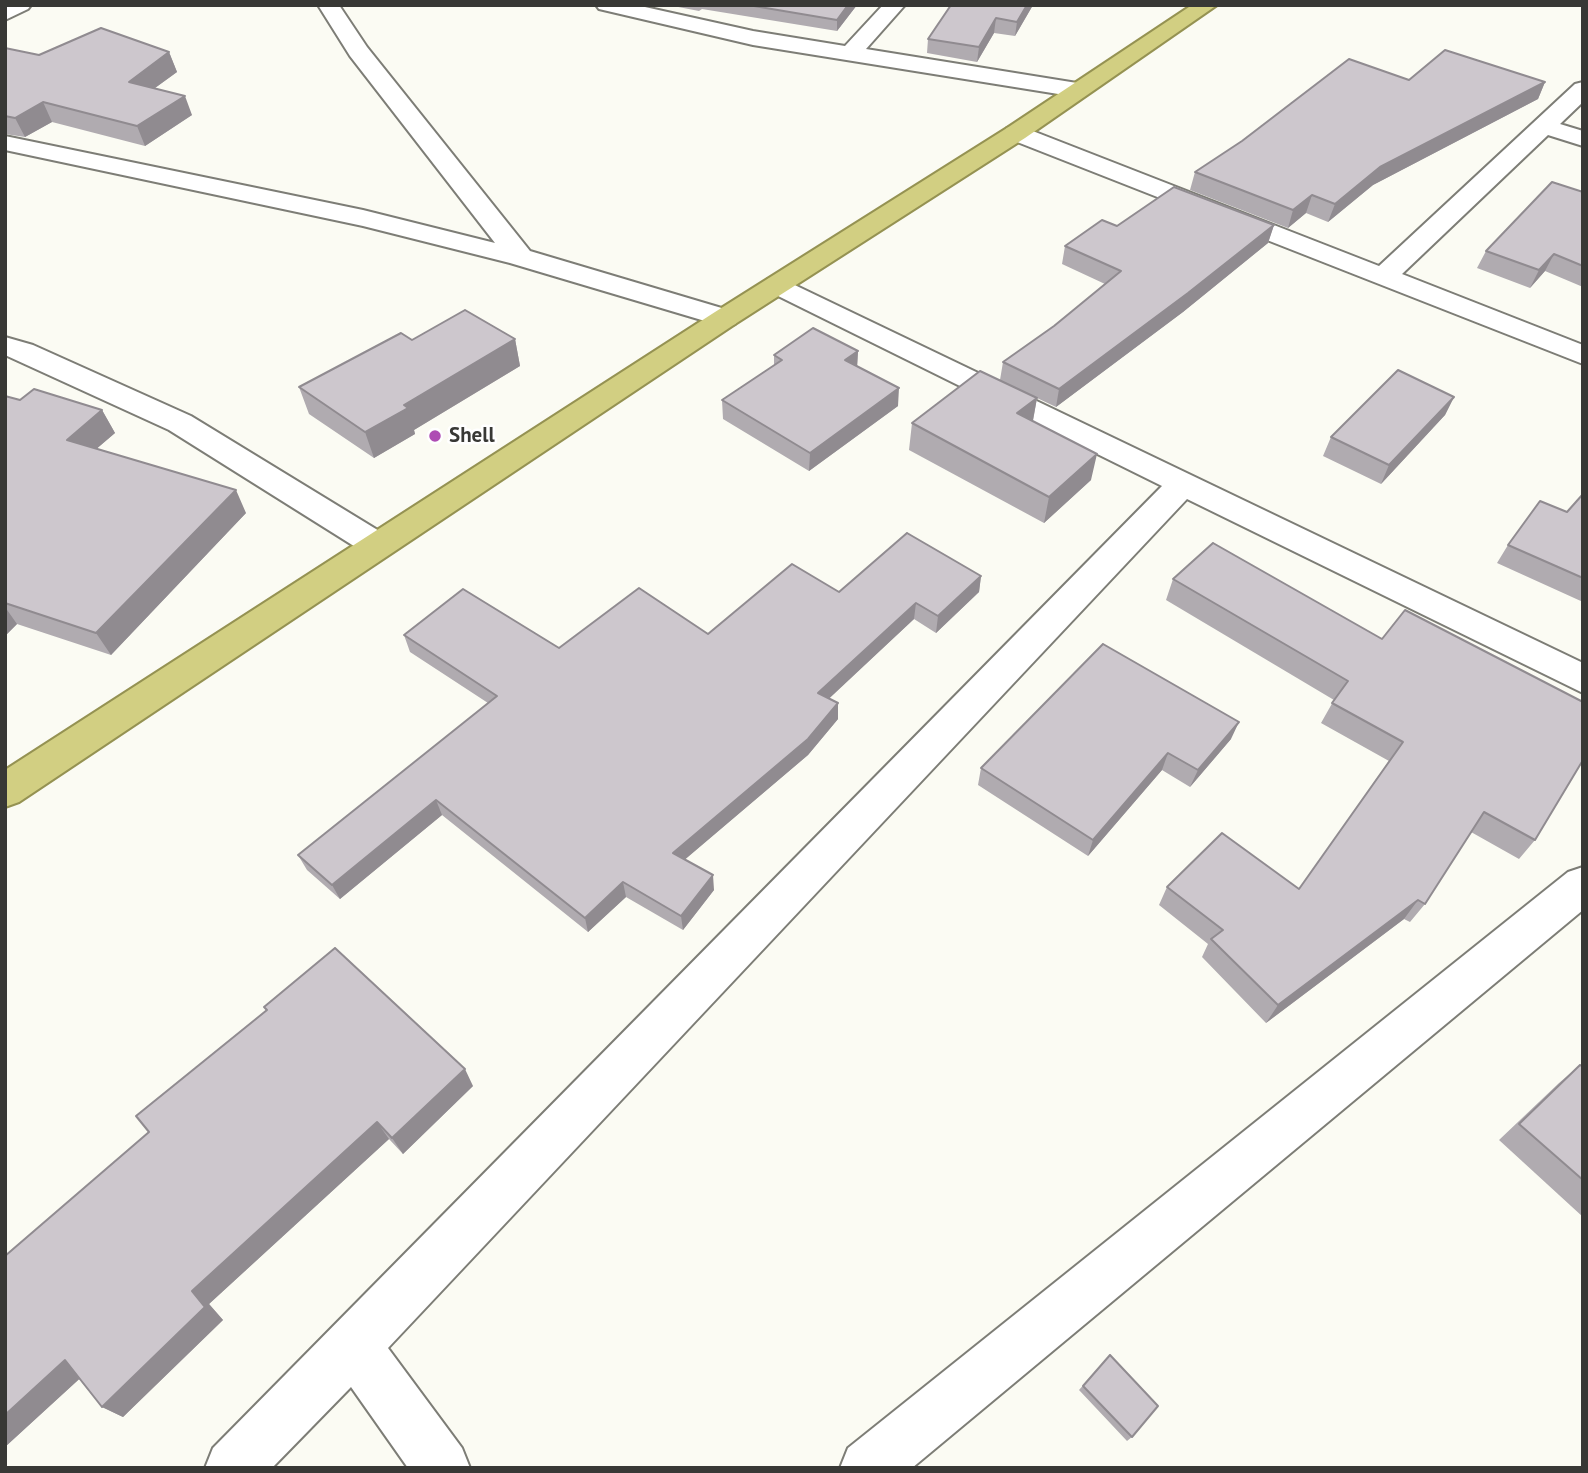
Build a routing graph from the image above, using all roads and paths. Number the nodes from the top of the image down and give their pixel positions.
1 (21, 5) edge
2 (328, 5) edge
3 (606, 5) edge
4 (895, 5) edge
5 (1207, 5) edge
6 (5, 14) edge
7 (850, 54) junction
8 (1583, 89) edge
9 (1077, 90) junction
10 (1543, 126) junction
11 (1016, 133) junction
12 (1583, 139) edge
13 (5, 143) edge
14 (520, 257) junction
15 (1384, 276) junction
16 (778, 285) junction
17 (725, 318) junction
18 (5, 346) edge
19 (1583, 355) edge
20 (1183, 484) junction
21 (377, 545) junction
22 (1583, 680) edge
23 (5, 791) edge
24 (1583, 885) edge
25 (354, 1346) junction
26 (233, 1468) edge
27 (442, 1468) edge
28 (868, 1468) edge

1 - 6 street
2 - 14 street
3 - 7 street
4 - 7 street
5 - 9 highway
7 - 9 street
8 - 10 street
9 - 11 highway
10 - 12 street
10 - 15 street
11 - 15 street
11 - 16 highway
13 - 14 street
14 - 17 street
15 - 19 street
16 - 17 highway
16 - 20 street
17 - 21 highway
18 - 21 street
20 - 22 street
20 - 25 street
21 - 23 highway
24 - 28 street
25 - 26 street
25 - 27 street

